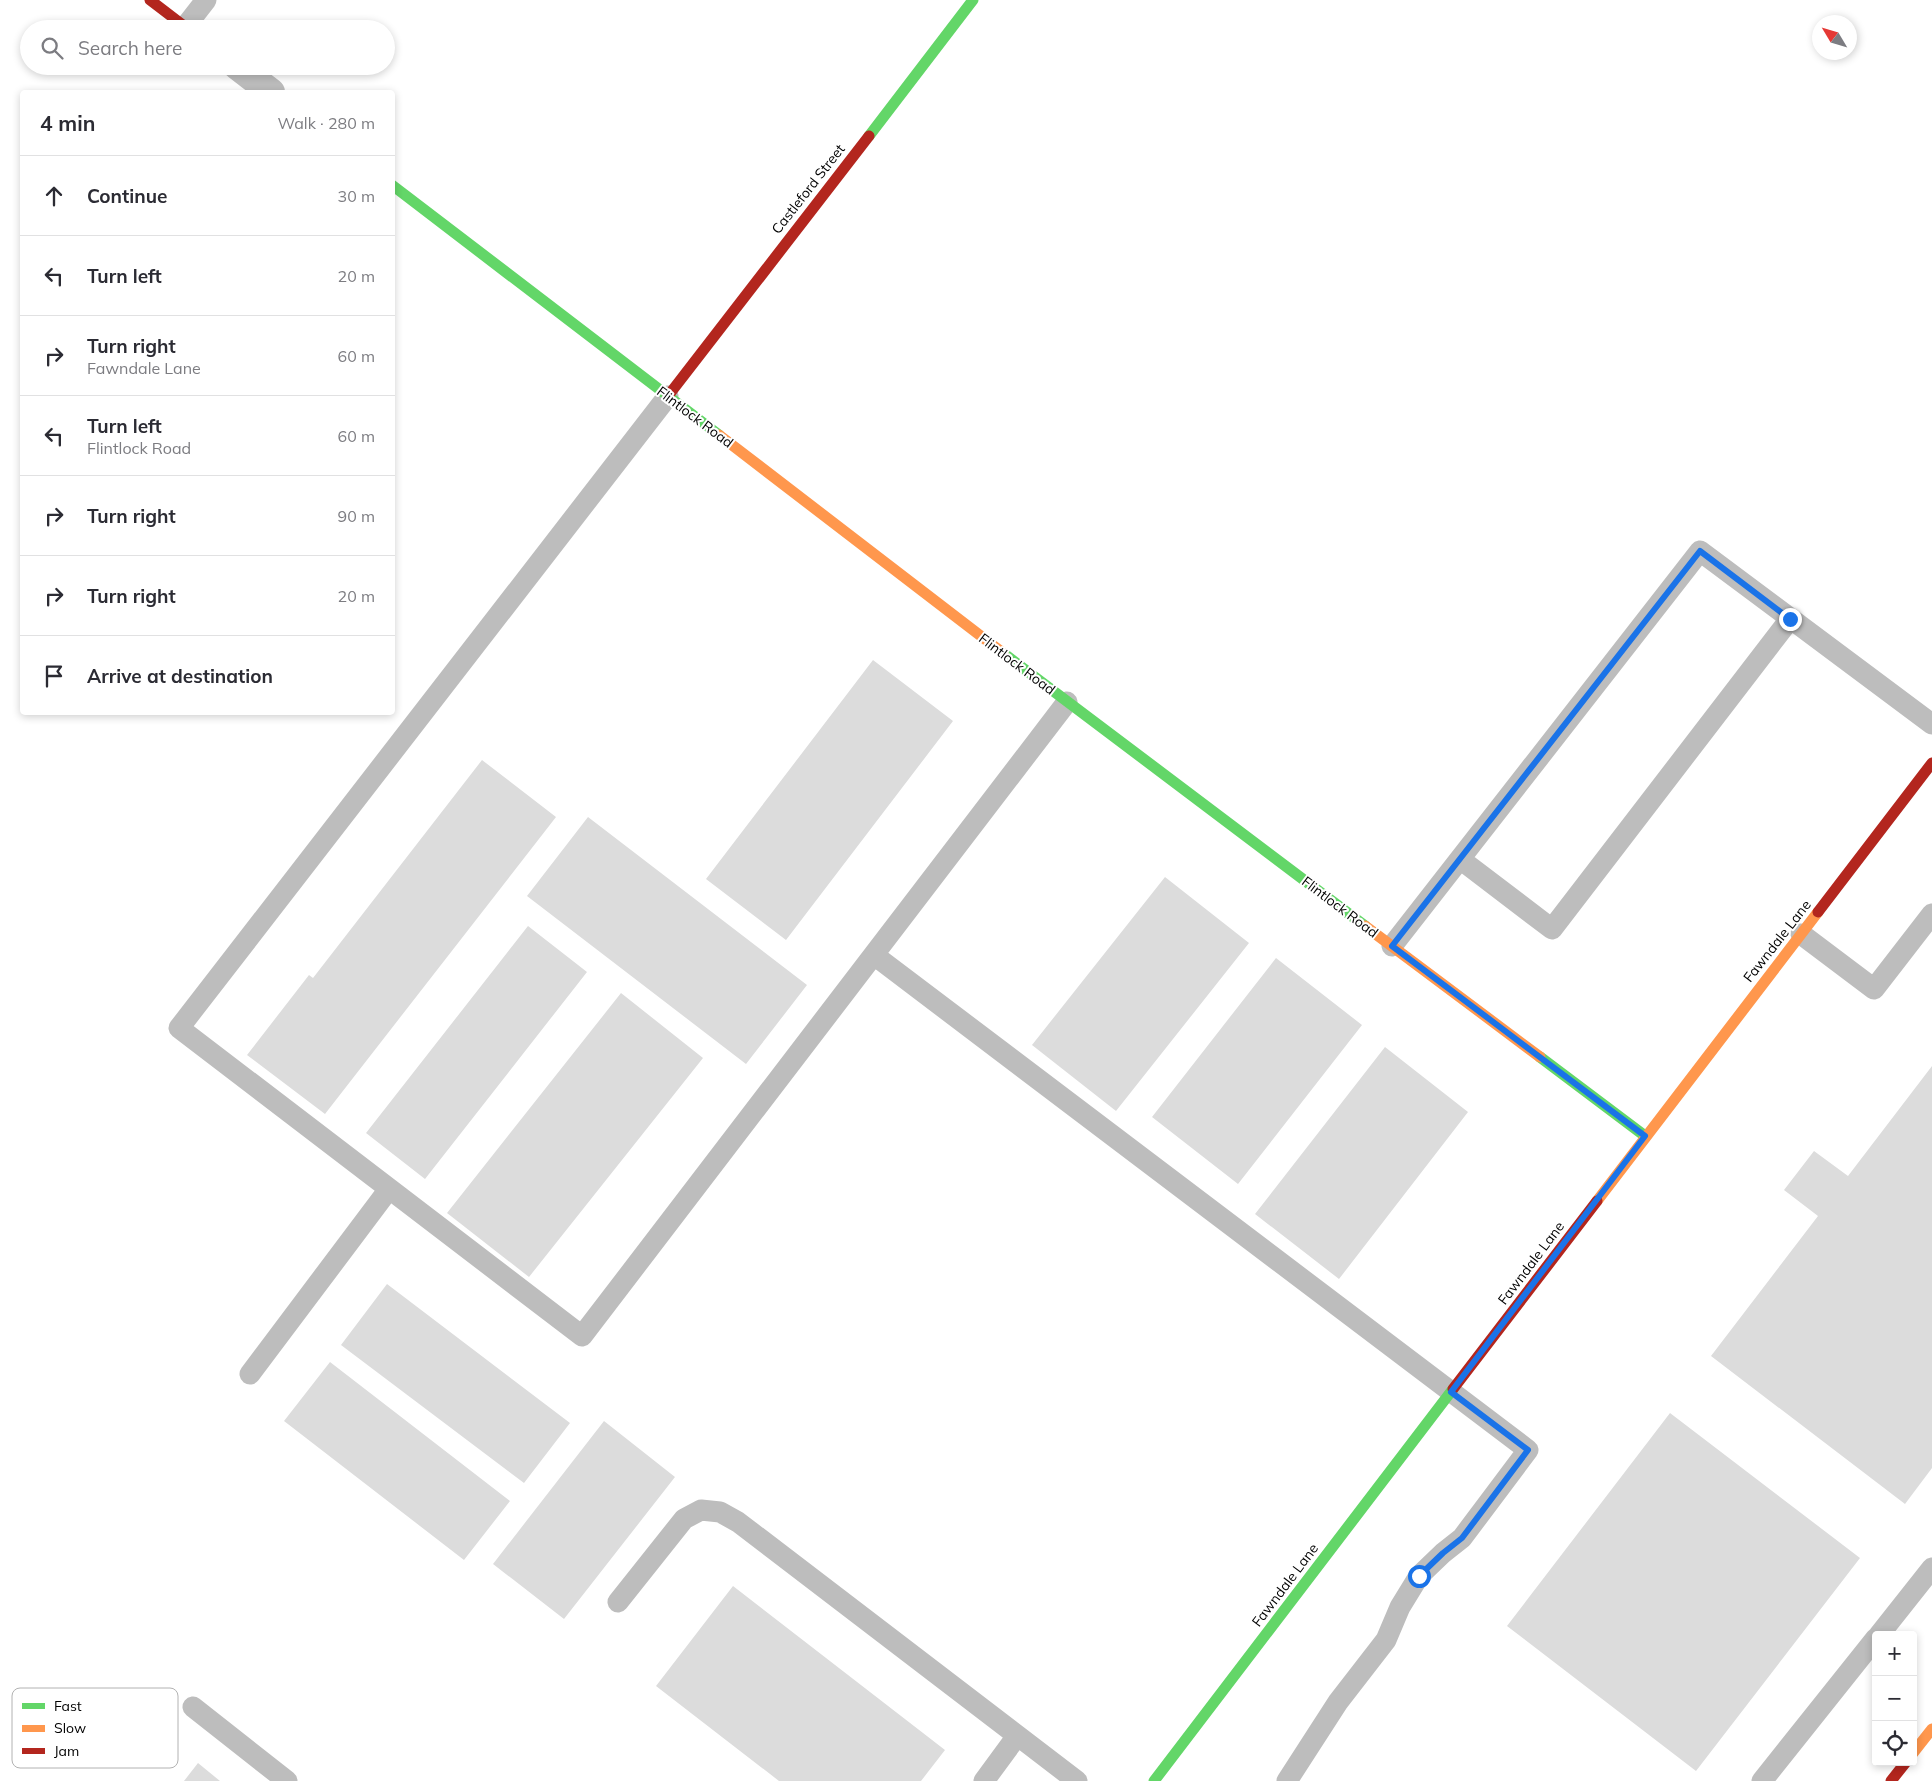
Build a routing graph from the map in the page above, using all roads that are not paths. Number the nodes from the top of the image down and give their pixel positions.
1 (150, 0) edge
2 (206, 0) edge
3 (973, 0) edge
4 (176, 20) edge
5 (192, 20) edge
6 (249, 75) edge
7 (268, 90) edge
8 (395, 187) edge
9 (668, 396) junction
10 (1790, 619) junction
11 (1067, 702) junction
12 (1932, 724) edge
13 (1932, 763) edge
14 (1460, 859) junction
15 (1932, 914) edge
16 (1801, 934) junction
17 (1392, 946) junction
18 (874, 955) junction
19 (1645, 1136) junction
20 (390, 1189) junction
21 (250, 1374) dead end
22 (1451, 1392) junction
23 (1932, 1568) edge
24 (618, 1602) dead end
25 (1881, 1631) edge
26 (1872, 1643) edge
27 (193, 1707) dead end
28 (1932, 1729) edge
29 (1017, 1736) junction
30 (1917, 1748) edge
31 (1903, 1766) edge
32 (287, 1781) edge
33 (984, 1781) edge
34 (1077, 1781) edge
35 (1154, 1781) edge
36 (1287, 1781) edge
37 (1762, 1781) edge
38 (1891, 1781) edge

1 - 4 street
2 - 5 lane
3 - 9 street, Castleford Street
6 - 7 street
8 - 9 street, Flintlock Road
9 - 11 street, Flintlock Road
9 - 20 lane
10 - 12 lane
10 - 14 lane
10 - 14 lane
11 - 17 street, Flintlock Road
11 - 18 lane
13 - 16 street, Fawndale Lane
14 - 17 lane
15 - 16 lane
16 - 19 street, Fawndale Lane
17 - 19 street, Flintlock Road
18 - 20 lane
18 - 22 lane
19 - 22 street, Fawndale Lane
20 - 21 lane
22 - 35 street, Fawndale Lane
22 - 36 lane
23 - 25 lane
24 - 29 lane
26 - 37 lane
27 - 32 lane
28 - 30 street
29 - 33 lane
29 - 34 lane
31 - 38 street

